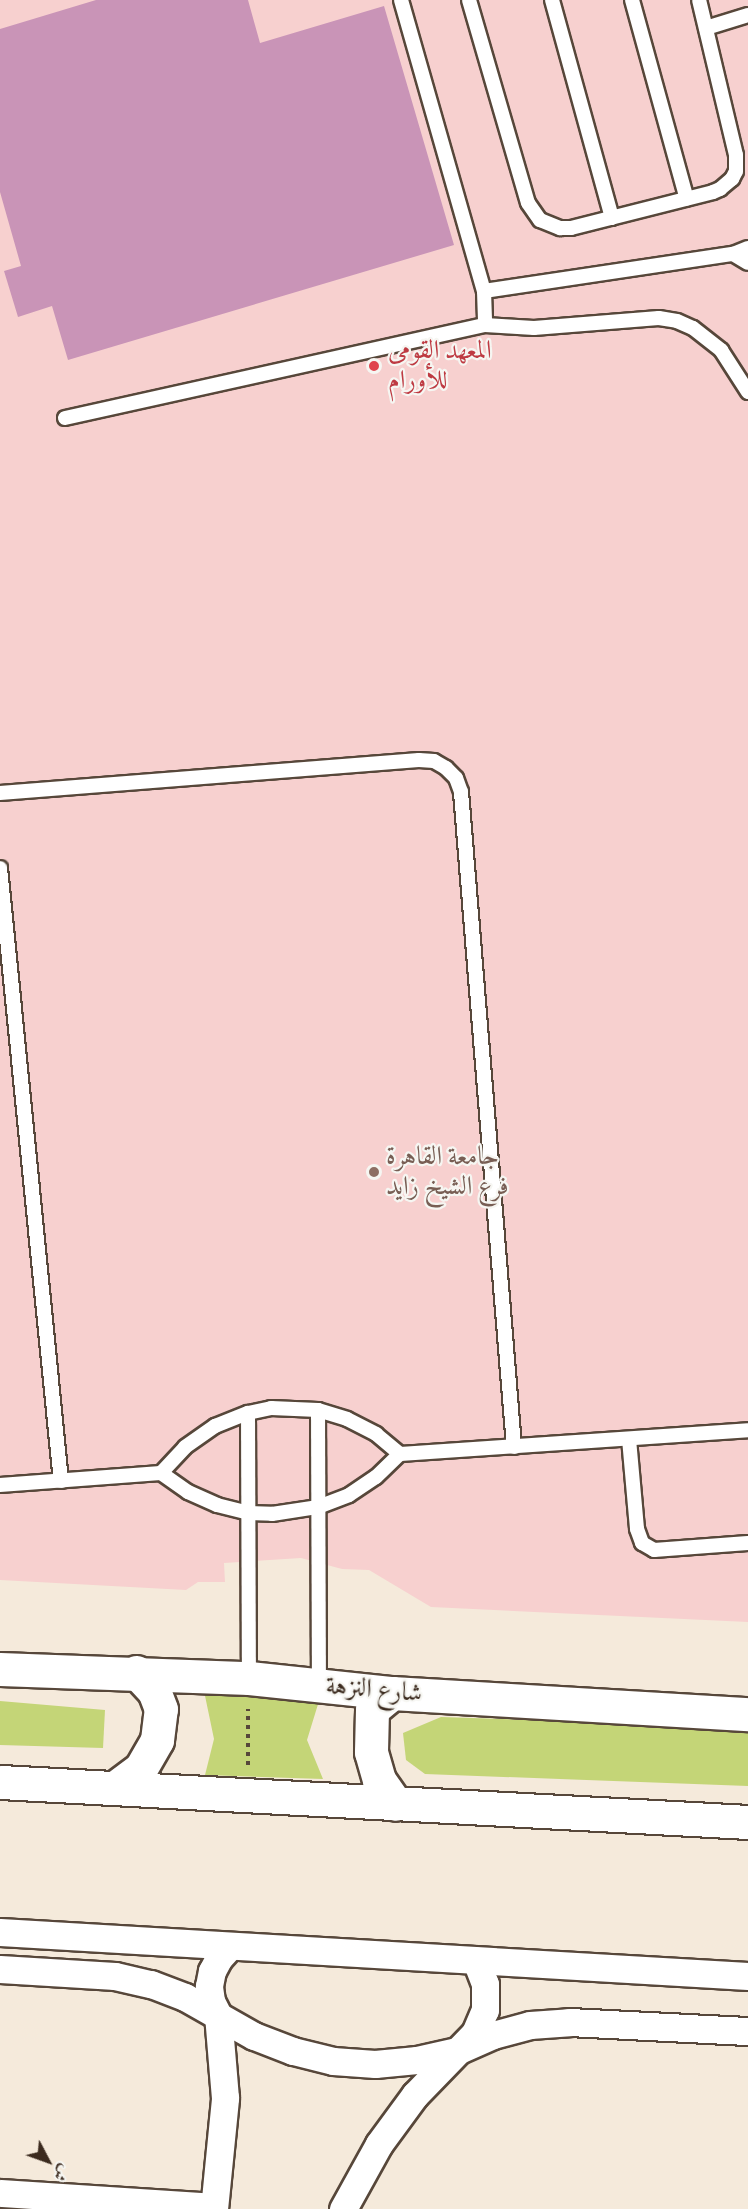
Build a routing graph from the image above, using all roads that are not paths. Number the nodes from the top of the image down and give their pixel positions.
1 (401, 0) edge
2 (469, 0) edge
3 (552, 0) edge
4 (632, 0) edge
5 (699, 0) edge
6 (748, 15) edge
7 (706, 28) junction
8 (687, 199) junction
9 (612, 218) junction
10 (748, 248) edge
11 (733, 254) junction
12 (748, 263) edge
13 (484, 291) junction
14 (485, 325) junction
15 (748, 392) edge
16 (65, 418) dead end
17 (0, 793) edge
18 (0, 868) edge
19 (318, 1410) junction
20 (248, 1413) junction
21 (748, 1430) edge
22 (629, 1439) junction
23 (514, 1447) junction
24 (400, 1454) junction
25 (162, 1473) junction
26 (61, 1480) junction
27 (0, 1485) edge
28 (318, 1508) junction
29 (248, 1513) junction
30 (748, 1543) edge
31 (704, 1548) junction
32 (748, 1552) edge
33 (0, 1669) edge
34 (136, 1672) junction
35 (249, 1678) junction
36 (319, 1685) junction
37 (392, 1693) junction
38 (748, 1714) edge
39 (0, 1782) edge
40 (116, 1787) junction
41 (396, 1804) junction
42 (748, 1822) edge
43 (0, 1932) edge
44 (229, 1947) junction
45 (476, 1961) junction
46 (0, 1969) edge
47 (748, 1976) edge
48 (218, 2015) junction
49 (748, 2031) edge
50 (457, 2051) junction
51 (0, 2193) edge
52 (214, 2208) edge
53 (343, 2209) edge

1 - 13 lane
2 - 9 lane
3 - 9 lane
4 - 8 lane
5 - 7 lane
6 - 7 lane
7 - 8 lane
8 - 9 lane
10 - 11 lane
11 - 12 lane
11 - 13 lane
13 - 14 lane
14 - 15 lane
14 - 16 lane
17 - 23 lane
18 - 26 lane
19 - 20 lane
19 - 24 lane
19 - 28 lane
20 - 25 lane
20 - 29 lane
21 - 22 lane
22 - 23 lane
22 - 31 lane
23 - 24 lane
24 - 28 lane
25 - 26 lane
25 - 29 lane
26 - 27 lane
28 - 29 lane
28 - 36 lane
29 - 35 lane
30 - 31 lane
31 - 32 lane
33 - 34 main road, شارع النزهة
34 - 35 main road, شارع النزهة
34 - 40 main road
35 - 36 main road, شارع النزهة
36 - 37 main road, شارع النزهة
37 - 38 main road, شارع النزهة
37 - 41 main road
39 - 40 main road
40 - 41 main road
41 - 42 main road
43 - 44 street
44 - 45 street
44 - 48 street
45 - 47 street
45 - 50 street
46 - 48 street
48 - 50 street
48 - 52 street
49 - 50 street
50 - 53 street
51 - 52 street

